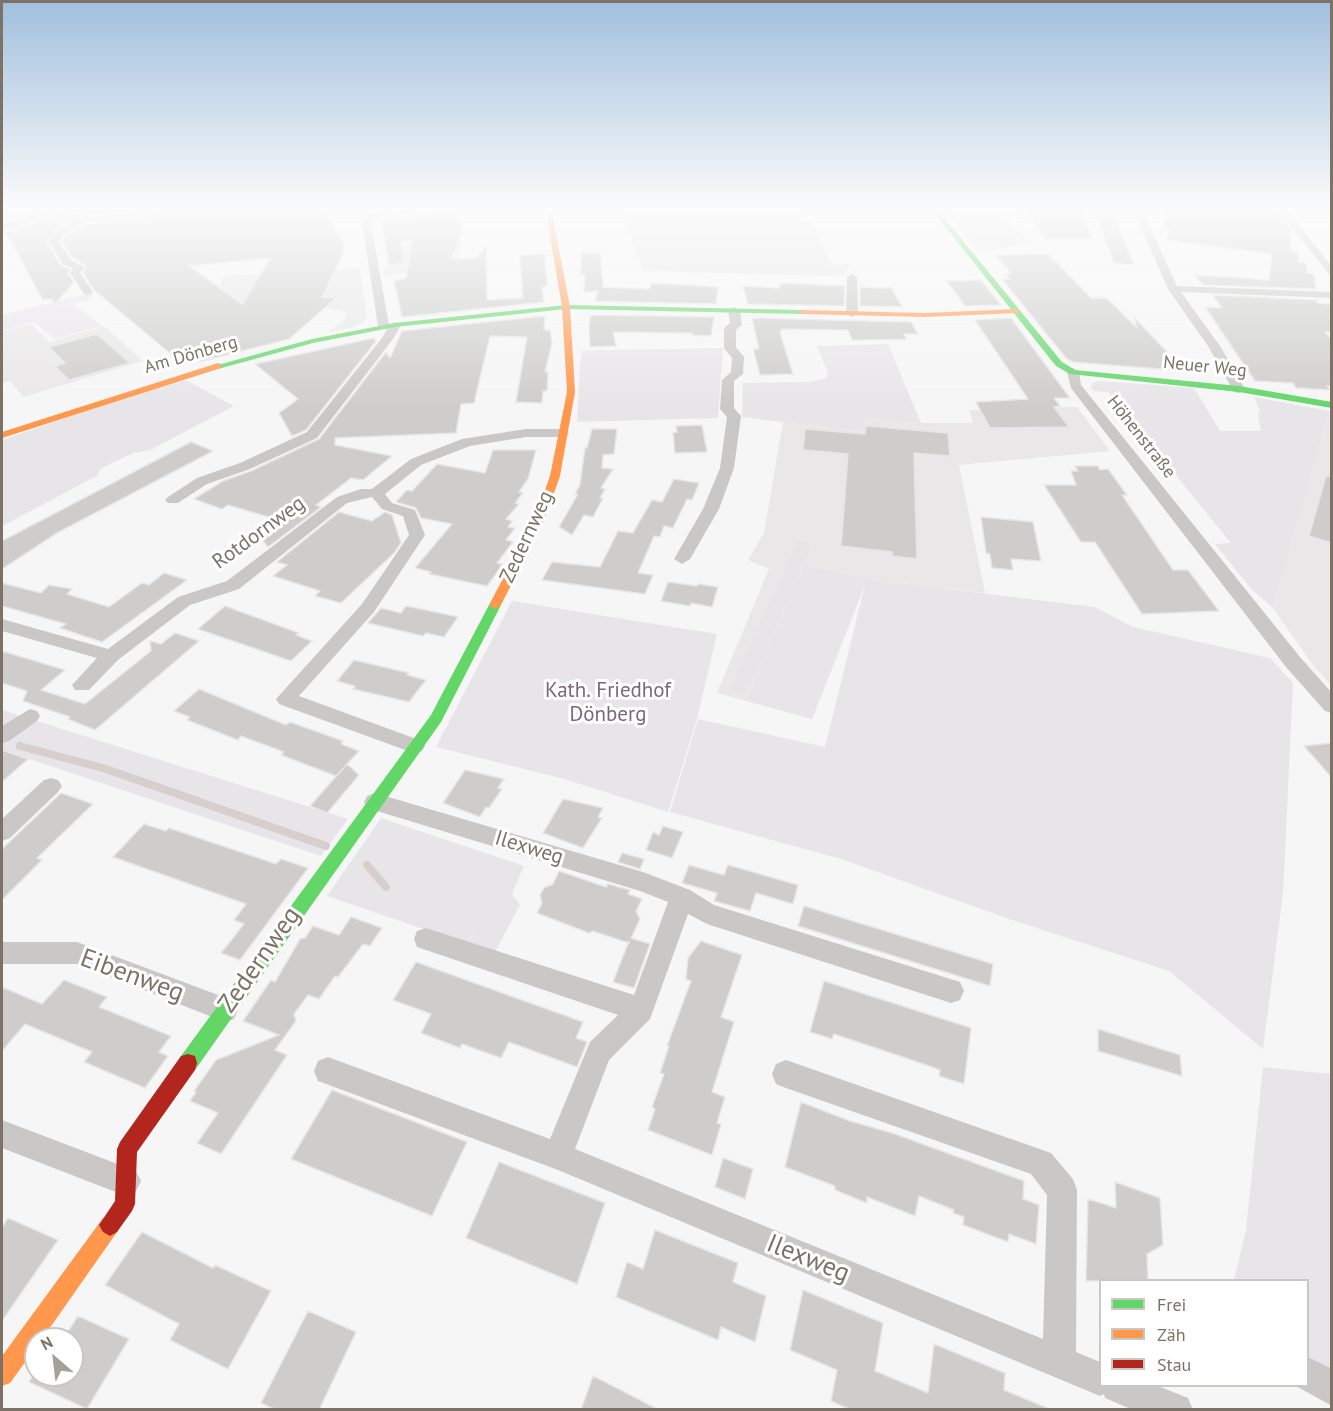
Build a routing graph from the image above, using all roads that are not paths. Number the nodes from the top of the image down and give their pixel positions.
1 (77, 276) edge
2 (378, 276) edge
3 (560, 276) edge
4 (988, 276) edge
5 (1167, 276) edge
6 (852, 278) dead end
7 (1173, 289) junction
8 (88, 292) dead end
9 (1332, 295) edge
10 (566, 307) junction
11 (734, 310) junction
12 (1016, 311) junction
13 (852, 314) junction
14 (390, 326) junction
15 (1073, 372) junction
16 (1239, 388) junction
17 (1332, 405) edge
18 (562, 433) junction
19 (2, 435) edge
20 (376, 493) junction
21 (173, 500) dead end
22 (682, 559) dead end
23 (2, 625) edge
24 (111, 656) junction
25 (82, 685) dead end
26 (1332, 706) edge
27 (30, 717) dead end
28 (2, 736) edge
29 (415, 746) junction
30 (51, 786) dead end
31 (375, 802) junction
32 (2, 832) edge
33 (682, 897) junction
34 (426, 939) dead end
35 (2, 953) edge
36 (951, 991) dead end
37 (225, 1010) junction
38 (641, 1010) junction
39 (328, 1071) dead end
40 (786, 1074) dead end
41 (2, 1134) edge
42 (558, 1156) junction
43 (126, 1181) junction
44 (1059, 1362) junction
45 (2, 1375) edge
46 (1309, 1375) edge
47 (1099, 1378) edge
48 (1119, 1387) edge
49 (1332, 1389) edge
50 (1176, 1410) edge

1 - 8 street
2 - 14 street
3 - 10 street, Zedernweg
4 - 12 street, Höhenstraße
5 - 7 street
6 - 13 street
7 - 9 street
7 - 16 street
10 - 11 street, Am Dönberg
10 - 14 street, Am Dönberg
10 - 18 street, Zedernweg
11 - 13 street, Am Dönberg
11 - 22 street
12 - 13 street, Am Dönberg
12 - 15 street, Höhenstraße
14 - 19 street, Am Dönberg
14 - 21 street
15 - 16 street, Neuer Weg
15 - 26 street, Höhenstraße
16 - 17 street, Neuer Weg
18 - 20 street, Rotdornweg
18 - 29 street, Zedernweg
20 - 24 street, Rotdornweg
20 - 29 street
23 - 24 street
24 - 25 street, Rotdornweg
27 - 28 street
29 - 31 street, Zedernweg
30 - 32 street
31 - 33 street, Ilexweg
31 - 37 street, Zedernweg
33 - 36 street, Ilexweg
33 - 38 street
34 - 38 street
35 - 37 street, Eibenweg
37 - 43 street, Zedernweg
38 - 42 street
39 - 42 street, Ilexweg
40 - 44 street
41 - 43 street
42 - 44 street, Ilexweg
43 - 45 street, Zedernweg
44 - 47 street, Ilexweg
46 - 49 street
48 - 50 street

